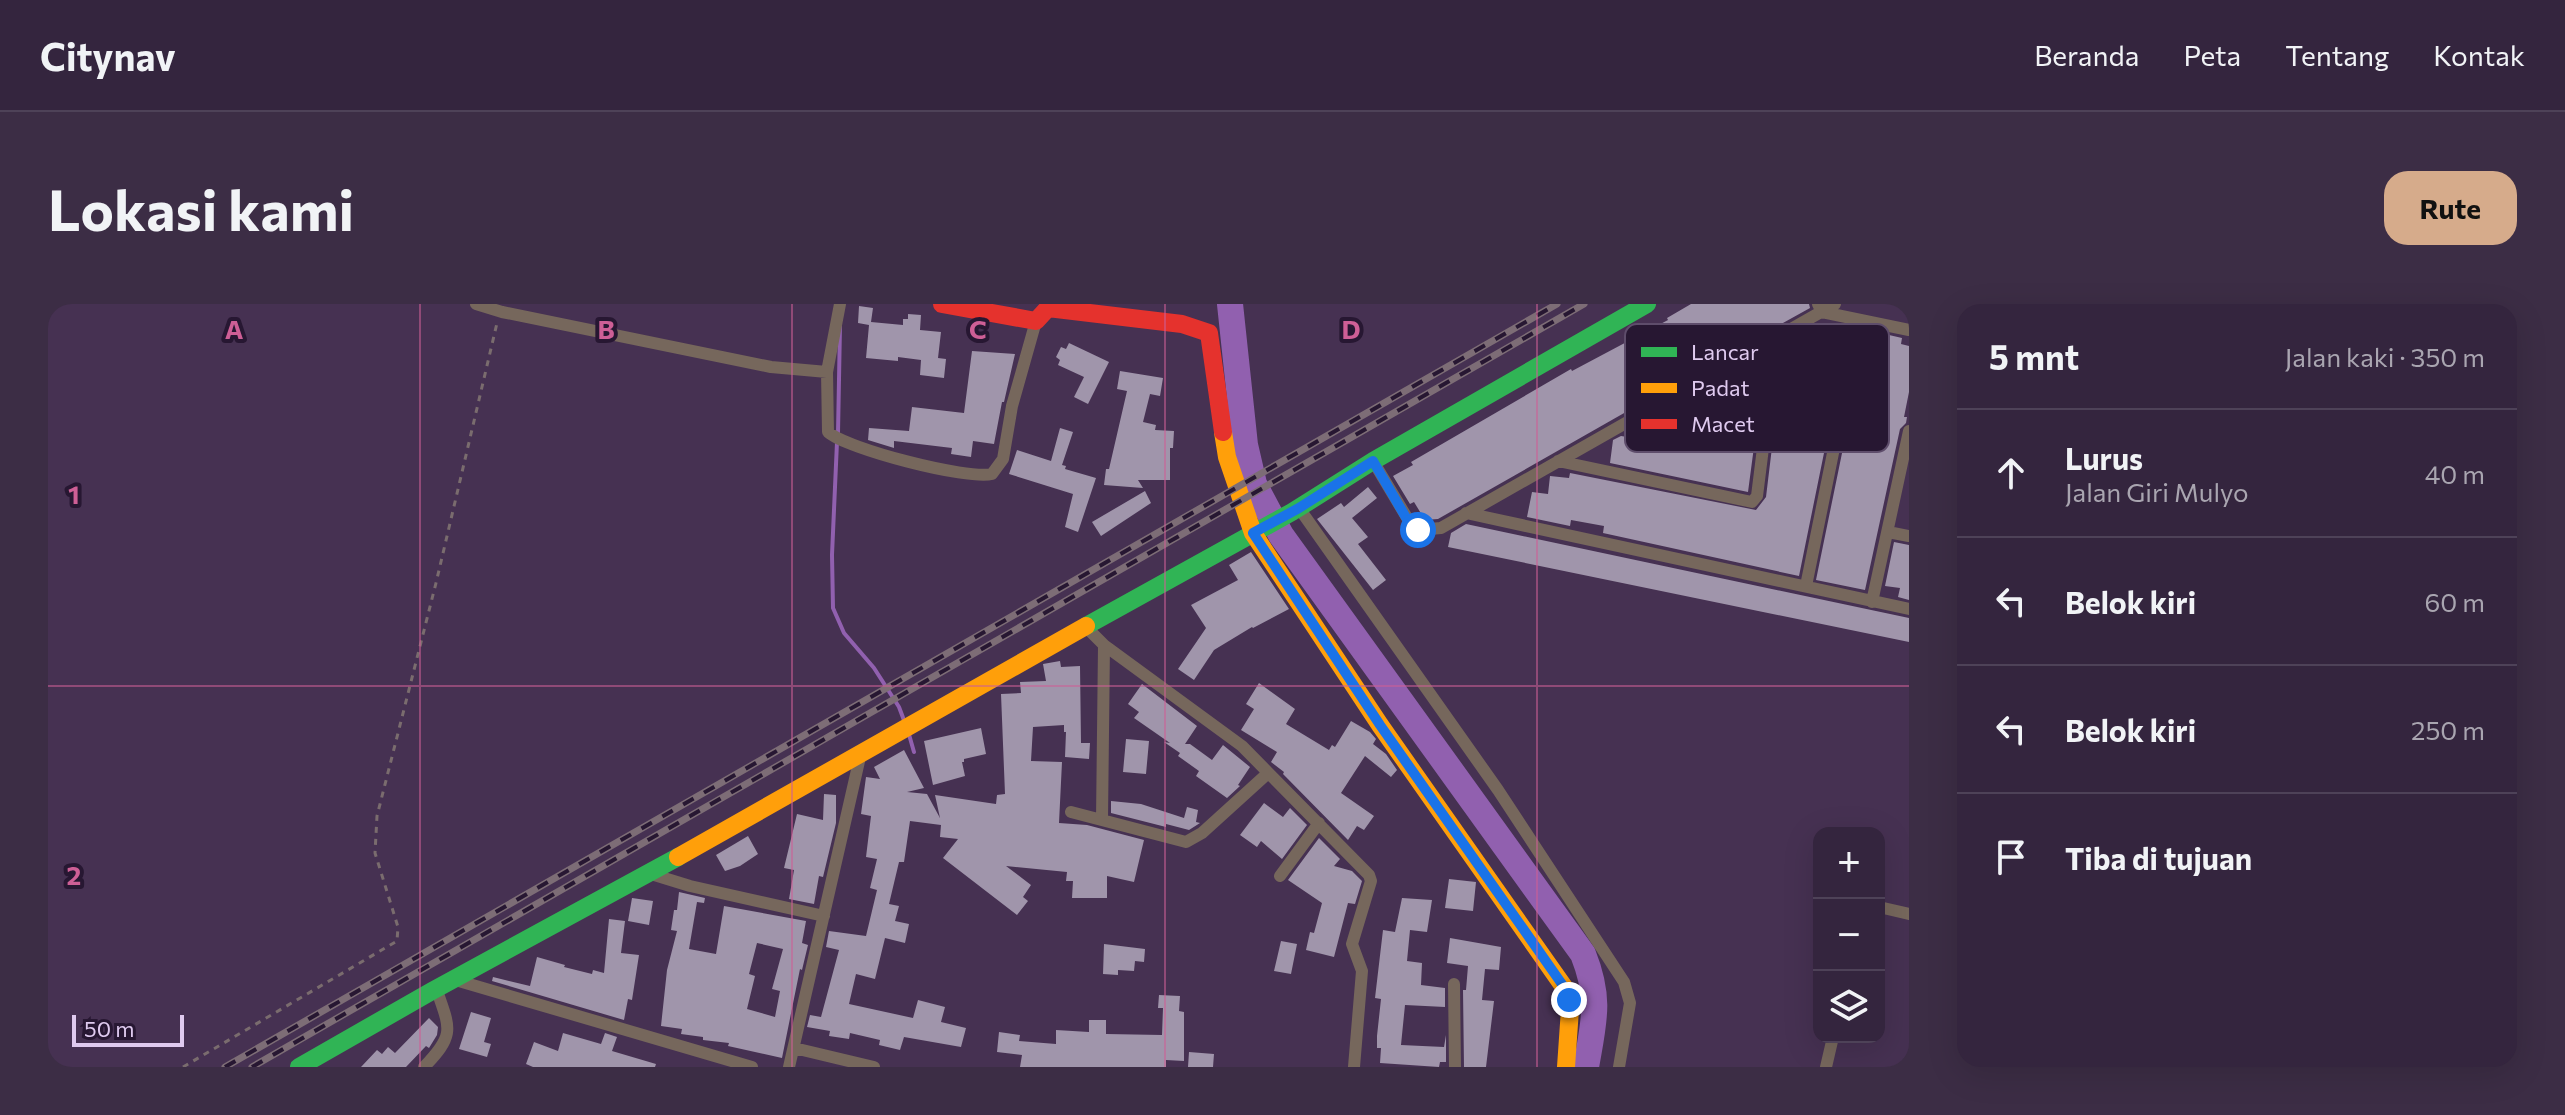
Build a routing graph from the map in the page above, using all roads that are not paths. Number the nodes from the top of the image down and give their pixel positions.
1 (476, 304) edge
2 (942, 304) edge
3 (1647, 304) edge
4 (1835, 304) edge
5 (1820, 308) edge
6 (839, 310) edge
7 (1044, 311) edge
8 (1860, 320) junction
9 (1797, 324) edge
10 (1859, 324) edge
11 (1880, 324) edge
12 (1889, 326) edge
13 (1909, 330) edge
14 (827, 372) junction
15 (1625, 423) edge
16 (1909, 431) edge
17 (1762, 452) edge
18 (1833, 452) edge
19 (1373, 461) junction
20 (1558, 461) junction
21 (1906, 465) edge
22 (1296, 510) junction
23 (1466, 513) junction
24 (1257, 531) junction
25 (1888, 532) junction
26 (1909, 536) edge
27 (1806, 586) junction
28 (1872, 602) junction
29 (1909, 609) edge
30 (1084, 625) junction
31 (1104, 645) junction
32 (860, 757) junction
33 (1267, 774) junction
34 (1071, 812) dead end
35 (1102, 820) junction
36 (1319, 823) junction
37 (651, 874) junction
38 (1280, 876) dead end
39 (1885, 908) edge
40 (1909, 914) edge
41 (824, 916) junction
42 (444, 984) junction
43 (1454, 984) dead end
44 (1832, 1043) edge
45 (794, 1048) junction
46 (299, 1067) edge
47 (424, 1067) edge
48 (752, 1067) edge
49 (789, 1067) edge
50 (874, 1067) edge
51 (1354, 1067) edge
52 (1455, 1067) edge
53 (1566, 1067) edge
54 (1619, 1067) edge
55 (1826, 1067) edge

1 - 14 street
2 - 7 main road
3 - 19 main road
4 - 5 street
5 - 8 street
5 - 9 street
6 - 14 street
7 - 14 street
7 - 24 main road
8 - 10 street
8 - 11 street
12 - 13 street
15 - 20 street
16 - 21 street
17 - 20 street
18 - 27 street
19 - 22 main road
19 - 23 street
20 - 23 street
21 - 25 street
22 - 24 main road
22 - 54 street
23 - 27 street
24 - 30 main road
24 - 53 main road
25 - 26 street
25 - 28 street
27 - 28 street
28 - 29 street
30 - 31 street
30 - 32 main road
31 - 33 street
31 - 35 street
32 - 37 main road
32 - 41 street
33 - 35 street
33 - 36 street
34 - 35 street
36 - 38 street
36 - 51 street
37 - 41 street
37 - 42 main road
39 - 40 street
41 - 45 street
42 - 46 main road
42 - 47 street
42 - 48 street
43 - 52 street
44 - 55 street
45 - 49 street
45 - 50 street

